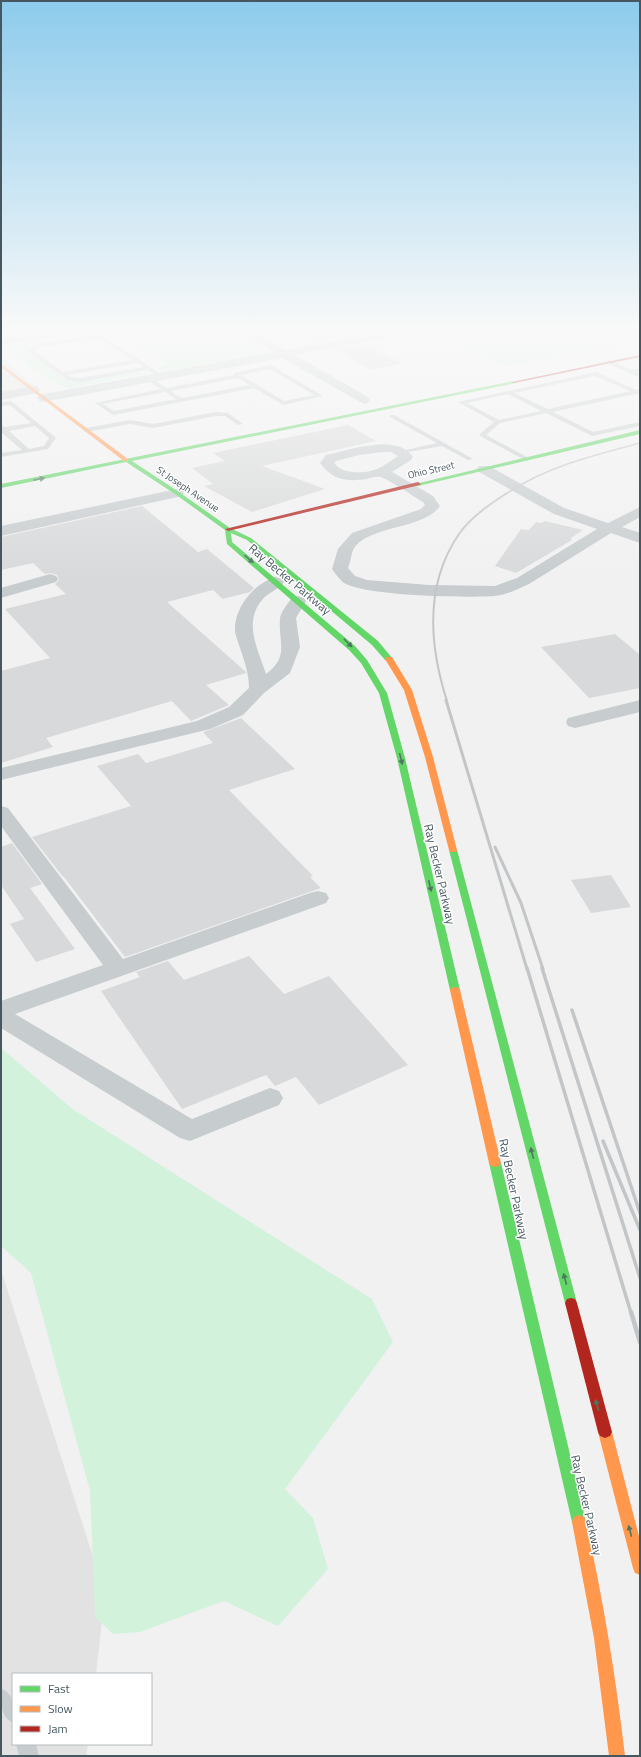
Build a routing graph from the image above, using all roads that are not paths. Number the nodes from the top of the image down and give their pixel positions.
1 (24, 414) edge
2 (65, 414) edge
3 (353, 414) edge
4 (483, 414) edge
5 (536, 414) edge
6 (550, 414) edge
7 (392, 416) dead end
8 (498, 422) junction
9 (243, 423) joint
10 (36, 424) junction
11 (640, 424) edge
12 (225, 427) dead end
13 (2, 429) edge
14 (86, 430) junction
15 (640, 432) edge
16 (443, 444) junction
17 (127, 447) dead end
18 (112, 450) junction
19 (28, 451) junction
20 (99, 452) dead end
21 (404, 452) junction
22 (1, 455) edge
23 (470, 459) dead end
24 (527, 459) junction
25 (126, 460) junction
26 (484, 469) junction
27 (382, 472) junction
28 (1, 486) edge
29 (407, 487) junction
30 (177, 493) junction
31 (638, 514) edge
32 (609, 529) junction
33 (228, 530) junction
34 (1, 531) edge
35 (640, 538) edge
36 (50, 579) dead end
37 (276, 582) junction
38 (1, 593) edge
39 (298, 601) junction
40 (258, 689) junction
41 (640, 706) edge
42 (575, 722) dead end
43 (1, 774) edge
44 (1, 812) edge
45 (318, 898) dead end
46 (118, 969) junction
47 (1, 1010) edge
48 (1, 1017) edge
49 (270, 1098) dead end
50 (640, 1568) edge
51 (1, 1698) edge
52 (12, 1712) edge
53 (26, 1745) edge
54 (29, 1756) edge
55 (617, 1756) edge

1 - 10 lane
2 - 14 main road, St Joseph Avenue
3 - 25 main road
4 - 8 lane
5 - 8 lane
6 - 11 lane
7 - 16 lane
8 - 24 lane
9 - 12 main road
9 - 14 lane
10 - 13 lane
10 - 19 lane
13 - 19 lane
14 - 18 main road, St Joseph Avenue
15 - 24 main road, Ohio Street
16 - 21 lane
16 - 23 lane
17 - 18 main road
18 - 20 main road
18 - 25 main road, St Joseph Avenue
19 - 22 lane
21 - 27 street
21 - 27 street
24 - 26 main road, Ohio Street
28 -> 25 main road
25 - 30 main road, St Joseph Avenue
26 - 29 main road, Ohio Street
26 - 32 street
27 - 29 street
29 - 32 street
29 - 33 main road, Ohio Street
30 - 33 main road, St Joseph Avenue
30 - 34 street
31 - 32 street
32 - 35 street
33 -> 37 main road, Ray Becker Parkway
50 -> 33 main road, Ray Becker Parkway
36 - 38 street
37 - 39 main road, Ray Becker Parkway
37 - 40 street
39 - 40 street
39 -> 55 main road, Ray Becker Parkway
40 - 43 street
41 - 42 street
44 - 46 street
45 - 46 street
46 - 47 street
48 - 49 street
51 - 52 lane
53 - 54 lane

